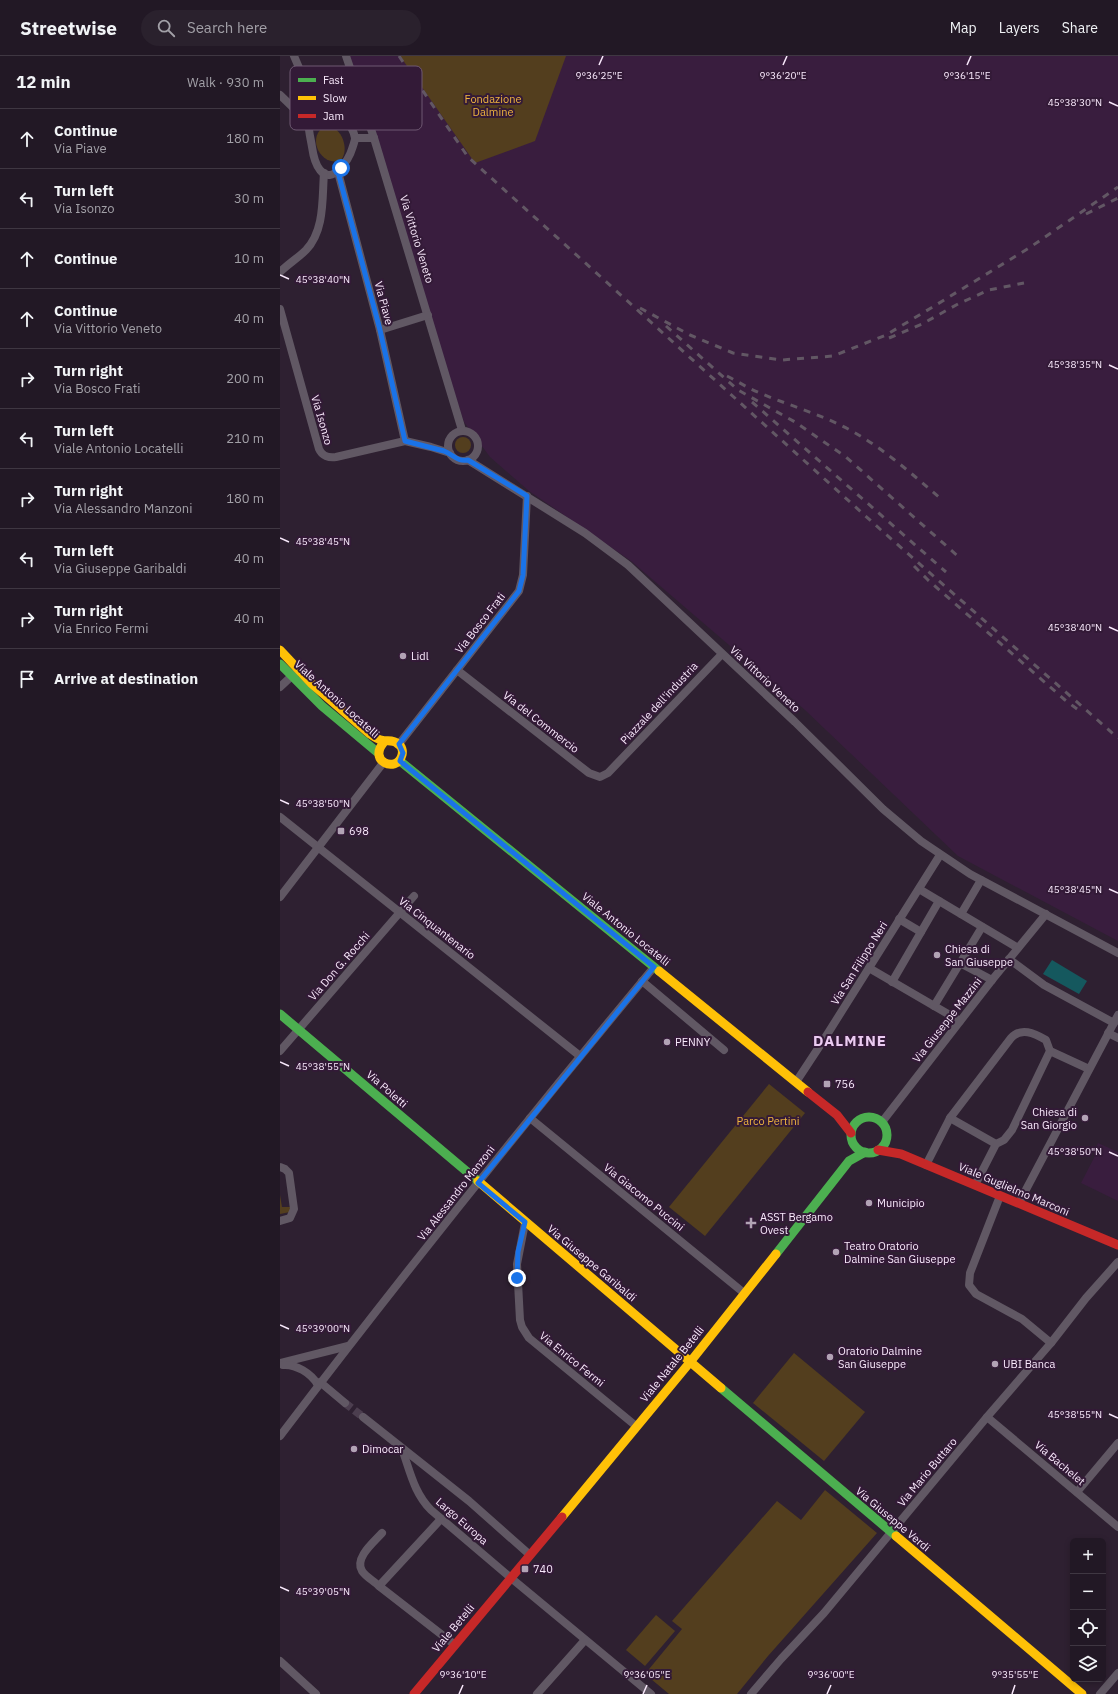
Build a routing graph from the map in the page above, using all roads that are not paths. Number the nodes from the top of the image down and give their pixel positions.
1 (294, 56) edge
2 (346, 56) edge
3 (298, 66) edge
4 (349, 66) edge
5 (280, 96) edge
6 (290, 105) edge
7 (310, 130) edge
8 (352, 130) edge
9 (371, 130) edge
10 (355, 138) junction
11 (374, 138) junction
12 (338, 172) junction
13 (324, 173) junction
14 (280, 272) edge
15 (280, 309) edge
16 (428, 315) junction
17 (380, 330) junction
18 (462, 430) junction
19 (405, 441) junction
20 (450, 453) junction
21 (468, 460) junction
22 (527, 496) junction
23 (280, 650) edge
24 (722, 654) junction
25 (280, 664) edge
26 (457, 670) junction
27 (294, 673) junction
28 (280, 687) edge
29 (385, 742) junction
30 (399, 744) junction
31 (377, 752) junction
32 (400, 761) junction
33 (383, 763) junction
34 (613, 769) joint
35 (280, 817) edge
36 (318, 848) junction
37 (940, 855) junction
38 (982, 880) junction
39 (919, 889) junction
40 (414, 896) dead end
41 (280, 898) edge
42 (939, 901) junction
43 (399, 913) junction
44 (961, 914) junction
45 (1046, 914) junction
46 (900, 919) junction
47 (982, 927) junction
48 (921, 932) junction
49 (1018, 948) junction
50 (1118, 953) edge
51 (1009, 959) junction
52 (960, 963) junction
53 (654, 967) junction
54 (869, 968) junction
55 (992, 980) junction
56 (642, 981) junction
57 (892, 982) junction
58 (934, 1006) junction
59 (280, 1014) edge
60 (1116, 1019) edge
61 (960, 1021) junction
62 (299, 1030) junction
63 (1108, 1033) junction
64 (1118, 1038) edge
65 (724, 1050) dead end
66 (280, 1051) edge
67 (1050, 1051) junction
68 (580, 1056) junction
69 (1089, 1069) junction
70 (796, 1082) junction
71 (837, 1115) junction
72 (530, 1118) junction
73 (950, 1118) junction
74 (858, 1121) junction
75 (882, 1122) junction
76 (852, 1138) junction
77 (886, 1140) junction
78 (996, 1144) junction
79 (878, 1150) junction
80 (865, 1152) junction
81 (901, 1154) junction
82 (849, 1161) junction
83 (926, 1165) junction
84 (280, 1168) edge
85 (478, 1183) junction
86 (975, 1185) junction
87 (1000, 1196) junction
88 (1019, 1204) junction
89 (280, 1221) edge
90 (525, 1222) junction
91 (1118, 1245) edge
92 (1118, 1262) edge
93 (744, 1293) junction
94 (1051, 1343) junction
95 (348, 1346) junction
96 (691, 1361) junction
97 (280, 1364) edge
98 (319, 1384) junction
99 (345, 1403) tunnel mouth
100 (363, 1417) tunnel mouth
101 (987, 1417) junction
102 (636, 1426) junction
103 (280, 1436) edge
104 (1118, 1443) edge
105 (402, 1449) junction
106 (1076, 1492) junction
107 (441, 1519) junction
108 (1118, 1527) edge
109 (382, 1533) dead end
110 (890, 1533) junction
111 (530, 1555) junction
112 (511, 1578) junction
113 (380, 1586) junction
114 (585, 1640) junction
115 (455, 1645) junction
116 (280, 1661) edge
117 (1118, 1673) edge
118 (316, 1694) edge
119 (414, 1694) edge
120 (537, 1694) edge
121 (651, 1694) edge
122 (751, 1694) edge
123 (1082, 1694) edge
124 (1100, 1694) edge

1 - 3 street
2 - 4 street, Via Vittorio Veneto
5 - 6 street
7 - 13 street
8 - 10 street
9 - 11 street, Via Vittorio Veneto
10 - 11 street
10 - 12 street
11 - 16 street, Via Vittorio Veneto
12 - 13 street
12 - 17 street, Via Piave
13 - 14 street
15 - 19 street, Via Isonzo
16 - 17 street
16 - 18 street, Via Vittorio Veneto
17 - 19 street, Via Piave
18 - 20 street
18 - 21 street
19 - 20 street, Via Isonzo
20 - 21 street
21 - 22 street, Via Vittorio Veneto
22 - 24 street, Via Vittorio Veneto
22 - 26 street, Via Bosco Frati
23 - 27 street, Viale Antonio Locatelli
24 - 34 street, Piazzale dell'industria
24 - 37 street, Via Vittorio Veneto
25 - 27 street, Viale Antonio Locatelli
26 - 30 street, Via Bosco Frati
26 - 34 street, Via del Commercio
27 - 28 street
27 - 29 street, Viale Antonio Locatelli
27 - 31 street, Viale Antonio Locatelli
29 - 30 street, Viale Antonio Locatelli
29 - 31 street, Viale Antonio Locatelli
30 - 32 street
31 - 33 street, Viale Antonio Locatelli
32 - 33 street
32 - 53 street, Viale Antonio Locatelli
33 - 36 street
35 - 36 street, Via Cinquantenario
36 - 41 street
36 - 43 street, Via Cinquantenario
37 - 38 street, Via Vittorio Veneto
37 - 39 street, Via San Filippo Neri
38 - 44 street
38 - 45 street, Via Vittorio Veneto
39 - 42 street
39 - 46 street, Via San Filippo Neri
40 - 43 street, Via Don G. Rocchi
42 - 44 street
42 - 48 street
43 - 62 street, Via Don G. Rocchi
43 - 68 street, Via Cinquantenario
44 - 47 street
45 - 49 street, Via Giuseppe Mazzini
45 - 50 street, Via Vittorio Veneto
46 - 48 street
46 - 54 street, Via San Filippo Neri
47 - 49 street
47 - 52 street
48 - 57 street
49 - 51 street, Via Giuseppe Mazzini
51 - 55 street, Via Giuseppe Mazzini
51 - 60 street
52 - 55 street
52 - 58 street
53 - 56 street, Via Alessandro Manzoni
53 - 70 street, Viale Antonio Locatelli
54 - 57 street
54 - 70 street, Via San Filippo Neri
55 - 61 street, Via Giuseppe Mazzini
56 - 65 street
56 - 68 street, Via Alessandro Manzoni
57 - 58 street
58 - 61 street
59 - 62 street, Via Poletti
60 - 63 street
61 - 75 street, Via Giuseppe Mazzini
62 - 66 street, Via Don G. Rocchi
62 - 85 street, Via Poletti
63 - 64 street
63 - 69 street
67 - 69 street
67 - 73 street
67 - 78 street
68 - 72 street, Via Alessandro Manzoni
69 - 88 street
70 - 71 street, Viale Antonio Locatelli
71 - 74 street, Viale Antonio Locatelli
71 - 76 street, Viale Antonio Locatelli
72 - 85 street, Via Alessandro Manzoni
72 - 93 street, Via Giacomo Puccini
73 - 78 street
73 - 83 street
74 - 75 street
74 - 76 street
75 - 77 street
76 - 80 street
76 - 82 street, Viale Natale Betelli
77 - 79 street
77 - 81 street, Viale Guglielmo Marconi
78 - 86 street
79 - 80 street
79 - 81 street, Viale Guglielmo Marconi
80 - 82 street, Viale Natale Betelli
81 - 83 street, Viale Guglielmo Marconi
82 - 93 street, Viale Natale Betelli
83 - 86 street, Viale Guglielmo Marconi
84 - 89 street
85 - 90 street, Via Giuseppe Garibaldi
85 - 95 street, Via Alessandro Manzoni
86 - 87 street, Viale Guglielmo Marconi
87 - 88 street, Viale Guglielmo Marconi
87 - 94 street
88 - 91 street, Viale Guglielmo Marconi
90 - 96 street, Via Giuseppe Garibaldi
90 - 102 street, Via Enrico Fermi
92 - 94 street, Via Mario Buttaro
93 - 96 street, Viale Natale Betelli
94 - 101 street, Via Mario Buttaro
95 - 97 street
95 - 98 street, Via Alessandro Manzoni
96 - 102 street, Viale Natale Betelli
96 - 110 street, Via Giuseppe Verdi
97 - 98 street
98 - 99 street
98 - 103 street, Via Alessandro Manzoni
100 - 105 street, Largo Europa
101 - 106 street, Via Bachelet
101 - 110 street, Via Mario Buttaro
102 - 111 street, Viale Natale Betelli
104 - 106 street
105 - 107 street, Largo Europa
105 - 111 street, Largo Europa
106 - 108 street, Via Bachelet
107 - 112 street, Largo Europa
107 - 113 street
109 - 113 street
110 - 122 street, Via Mario Buttaro
110 - 123 street, Via Giuseppe Verdi
111 - 112 street, Viale Natale Betelli
112 - 114 street, Largo Europa
112 - 115 street, Viale Betelli
113 - 115 street
114 - 120 street
114 - 121 street, Largo Europa
115 - 119 street, Viale Betelli
116 - 118 street
117 - 124 street

